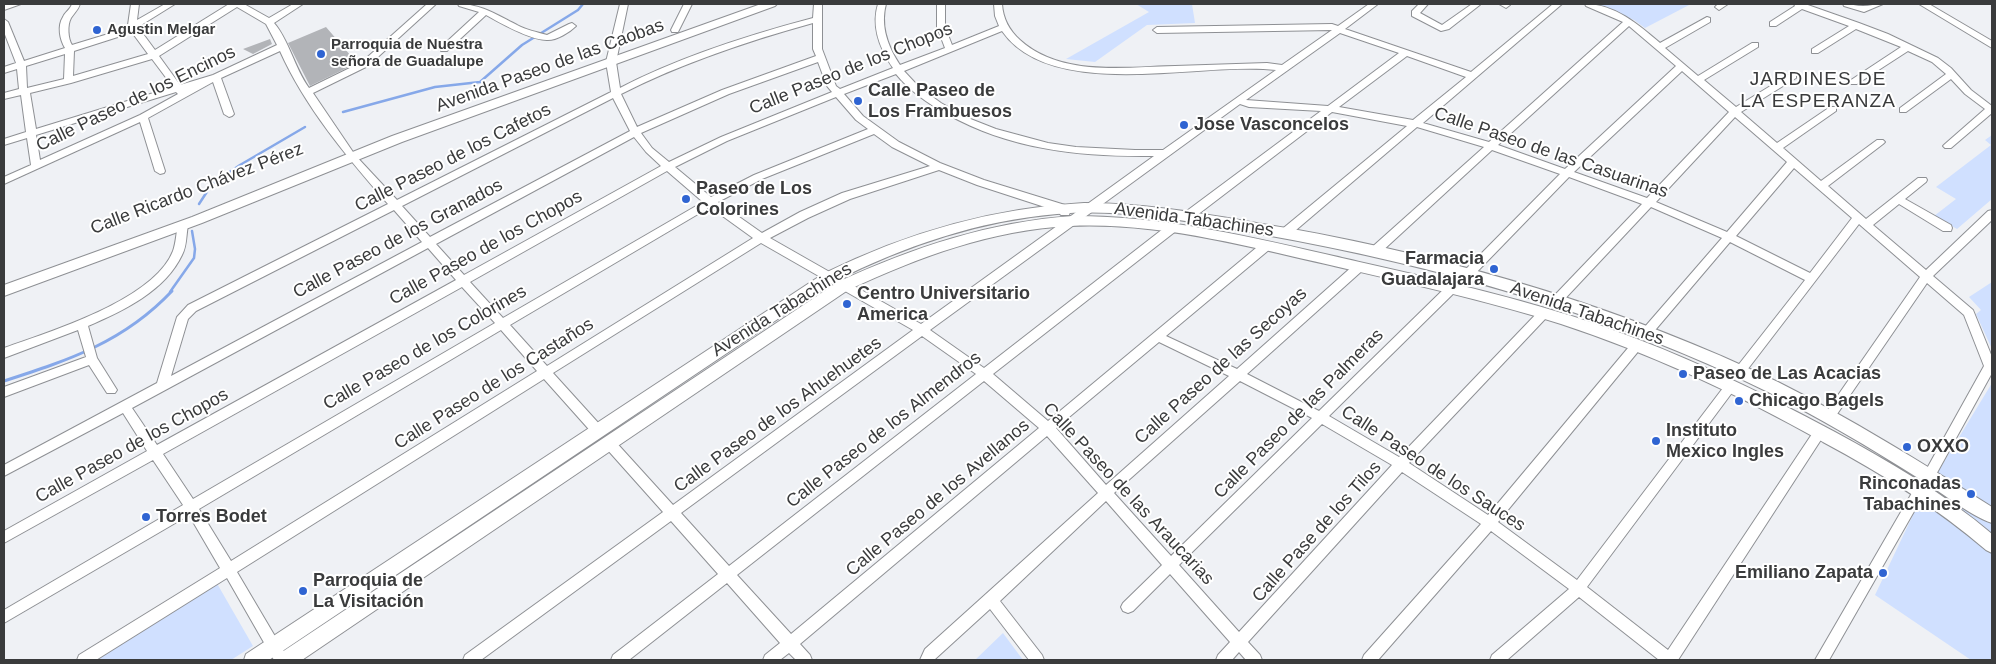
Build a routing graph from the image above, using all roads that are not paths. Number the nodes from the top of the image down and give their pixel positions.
1 (17, 4) edge
2 (76, 4) edge
3 (135, 4) edge
4 (171, 4) edge
5 (236, 4) edge
6 (299, 4) edge
7 (432, 4) edge
8 (465, 4) edge
9 (624, 4) edge
10 (688, 4) edge
11 (746, 4) edge
12 (771, 4) edge
13 (818, 4) edge
14 (882, 4) edge
15 (941, 4) edge
16 (998, 4) edge
17 (1374, 4) edge
18 (1424, 4) edge
19 (1474, 4) edge
20 (1558, 4) edge
21 (1589, 4) edge
22 (1800, 4) edge
23 (1847, 4) edge
24 (1879, 4) edge
25 (1923, 4) edge
26 (4, 7) edge
27 (485, 11) junction
28 (814, 20) junction
29 (1707, 20) dead end
30 (1629, 21) junction
31 (4, 22) edge
32 (269, 22) junction
33 (1772, 24) dead end
34 (572, 26) dead end
35 (1856, 26) junction
36 (133, 27) junction
37 (1003, 28) junction
38 (1340, 28) junction
39 (674, 30) junction
40 (1157, 30) dead end
41 (1755, 45) dead end
42 (1992, 45) edge
43 (282, 46) junction
44 (1660, 47) junction
45 (1908, 47) junction
46 (70, 49) junction
47 (444, 49) dead end
48 (950, 49) junction
49 (1815, 51) dead end
50 (1406, 52) junction
51 (154, 55) junction
52 (612, 58) junction
53 (819, 58) junction
54 (21, 64) junction
55 (1682, 66) junction
56 (1283, 68) junction
57 (4, 70) edge
58 (897, 71) junction
59 (1952, 74) junction
60 (1473, 76) junction
61 (1793, 76) dead end
62 (216, 77) junction
63 (1698, 80) junction
64 (68, 81) junction
65 (1854, 82) dead end
66 (24, 90) junction
67 (181, 91) junction
68 (306, 93) junction
69 (616, 93) junction
70 (837, 94) junction
71 (4, 96) edge
72 (1238, 100) junction
73 (1332, 109) junction
74 (1833, 109) dead end
75 (1903, 110) dead end
76 (1991, 110) edge
77 (1735, 112) junction
78 (229, 114) dead end
79 (143, 117) junction
80 (1416, 124) junction
81 (874, 130) junction
82 (635, 132) junction
83 (31, 133) junction
84 (400, 134) joint
85 (4, 142) edge
86 (1880, 142) dead end
87 (1491, 146) junction
88 (1948, 146) dead end
89 (1777, 148) junction
90 (350, 153) junction
91 (1165, 153) junction
92 (1793, 162) junction
93 (36, 167) junction
94 (667, 167) junction
95 (938, 167) junction
96 (160, 171) dead end
97 (1567, 173) junction
98 (1922, 180) dead end
99 (4, 182) edge
100 (1821, 186) junction
101 (1898, 199) junction
102 (710, 202) junction
103 (1650, 203) junction
104 (395, 206) junction
105 (1090, 207) junction
106 (1061, 208) junction
107 (1992, 214) edge
108 (196, 216) junction
109 (1188, 216) junction
110 (1073, 221) junction
111 (1862, 221) junction
112 (182, 226) junction
113 (1172, 228) junction
114 (1947, 228) dead end
115 (1223, 229) junction
116 (1285, 233) junction
117 (1729, 237) junction
118 (761, 238) junction
119 (428, 243) junction
120 (1266, 246) junction
121 (1376, 251) junction
122 (1359, 267) junction
123 (1467, 274) junction
124 (1926, 276) junction
125 (1812, 278) junction
126 (4, 281) edge
127 (462, 281) junction
128 (836, 282) junction
129 (1490, 282) junction
130 (1452, 288) junction
131 (1518, 290) junction
132 (4, 291) edge
133 (1477, 294) junction
134 (1556, 301) junction
135 (1508, 303) junction
136 (1544, 314) junction
137 (82, 323) junction
138 (501, 324) junction
139 (923, 331) junction
140 (1647, 332) junction
141 (1158, 337) junction
142 (1637, 345) junction
143 (4, 353) edge
144 (90, 353) junction
145 (1740, 371) junction
146 (545, 373) junction
147 (1239, 373) junction
148 (984, 374) junction
149 (162, 386) junction
150 (1730, 386) junction
151 (111, 390) dead end
152 (4, 392) edge
153 (125, 407) junction
154 (1829, 416) junction
155 (1321, 417) junction
156 (1049, 428) junction
157 (1820, 432) junction
158 (603, 437) junction
159 (1872, 452) junction
160 (154, 454) junction
161 (1401, 464) junction
162 (4, 471) edge
163 (1925, 483) junction
164 (1107, 492) junction
165 (191, 506) junction
166 (672, 513) junction
167 (1992, 516) edge
168 (1489, 524) junction
169 (4, 537) edge
170 (1992, 545) edge
171 (1171, 564) junction
172 (228, 570) junction
173 (728, 575) junction
174 (1579, 588) junction
175 (992, 600) junction
176 (1128, 607) dead end
177 (4, 617) edge
178 (1240, 643) junction
179 (790, 644) junction
180 (277, 653) edge
181 (84, 660) edge
182 (253, 660) edge
183 (286, 660) edge
184 (470, 660) edge
185 (618, 660) edge
186 (770, 660) edge
187 (805, 660) edge
188 (927, 660) edge
189 (1037, 660) edge
190 (1223, 660) edge
191 (1255, 660) edge
192 (1369, 660) edge
193 (1496, 660) edge
194 (1670, 660) edge
195 (1822, 660) edge

1 - 26 street
2 - 46 street
3 - 36 street
4 - 36 street
5 - 32 street
5 - 51 street
6 - 32 street
7 - 68 street
8 - 27 street
9 - 52 street, Calle Paseo de las Araucarias
10 - 39 street
11 - 39 street, Avenida Paseo de las Caobas
12 - 52 street, Avenida Paseo de las Caobas
13 - 28 street
14 - 58 street
15 - 48 street
16 - 37 street
17 - 38 street, Calle Paseo de los Ahuehuetes
18 - 19 street
20 - 60 street
21 - 30 street
22 - 33 street
22 - 35 street
23 - 24 street
25 - 42 street
27 - 34 street
27 - 47 street
28 - 53 street
28 - 69 street, Calle Paseo de los Cafetos
29 - 44 street
30 - 44 street
30 - 87 street
31 - 54 street
32 - 43 street
35 - 45 street
35 - 49 street
36 - 46 street
36 - 51 street
37 - 48 street, Calle Paseo de los Chopos
37 - 56 street
38 - 40 street
38 - 50 street
38 - 56 street, Calle Paseo de los Ahuehuetes
39 - 52 street, Avenida Paseo de las Caobas
41 - 63 street
43 - 62 street, Calle Paseo de los Encinos
43 - 68 street
44 - 55 street
45 - 59 street
45 - 65 street
46 - 54 street
46 - 64 street
48 - 58 street, Calle Paseo de los Chopos
50 - 60 street
50 - 73 street
51 - 64 street
51 - 67 street
52 - 69 street, Calle Paseo de las Araucarias
52 - 84 street, Avenida Paseo de las Caobas
53 - 70 street
53 - 82 street, Calle Paseo de los Granados
54 - 57 street
54 - 66 street
55 - 63 street
55 - 97 street
56 - 72 street, Calle Paseo de los Ahuehuetes
58 - 70 street, Calle Paseo de los Chopos
58 - 91 street
59 - 75 street
59 - 76 street
60 - 80 street
61 - 77 street
62 - 67 street, Calle Paseo de los Encinos
62 - 78 street
63 - 77 street
64 - 66 street
66 - 71 street
66 - 83 street
67 - 79 street, Calle Paseo de los Encinos
67 - 83 street
68 - 90 street
69 - 82 street, Calle Paseo de las Araucarias
69 - 104 street, Calle Paseo de los Cafetos
70 - 81 street
70 - 94 street, Calle Paseo de los Chopos
72 - 73 street, Calle Paseo de las Casuarinas
72 - 91 street, Calle Paseo de los Ahuehuetes
73 - 80 street, Calle Paseo de las Casuarinas
73 - 109 street
74 - 89 street
76 - 88 street
77 - 89 street
77 - 103 street
79 - 93 street, Calle Paseo de los Encinos
79 - 96 street
80 - 87 street, Calle Paseo de las Casuarinas
80 - 116 street
81 - 95 street
81 - 102 street, Calle Paseo de los Colorines
82 - 94 street, Calle Paseo de las Araucarias
82 - 119 street, Calle Paseo de los Granados
83 - 85 street
83 - 93 street
84 - 90 street, Calle Ricardo Chávez Pérez
86 - 100 street
87 - 97 street, Calle Paseo de las Casuarinas
87 - 121 street
89 - 92 street
90 - 104 street
90 - 108 street, Calle Ricardo Chávez Pérez
91 - 105 street, Calle Paseo de los Ahuehuetes
92 - 100 street
92 - 117 street
93 - 99 street, Calle Paseo de los Encinos
94 - 102 street, Calle Paseo de las Araucarias
94 - 127 street, Calle Paseo de los Chopos
95 - 106 street
95 - 118 street, Calle Paseo de los Castaños
97 - 103 street, Calle Paseo de las Casuarinas
97 - 123 street
98 - 101 street
100 - 111 street
101 - 111 street
101 - 114 street
102 - 118 street, Calle Paseo de las Araucarias
102 - 138 street, Calle Paseo de los Colorines
103 - 117 street, Calle Paseo de las Casuarinas
103 - 134 street
104 - 119 street
104 - 149 street, Calle Paseo de los Cafetos
105 - 106 street, Avenida Tabachines
105 - 109 street, Avenida Tabachines
105 - 110 street, Calle Paseo de los Ahuehuetes
106 - 110 street
106 - 128 street, Avenida Tabachines
107 - 124 street
108 - 112 street, Calle Ricardo Chávez Pérez
108 - 126 street, Calle Ricardo Chávez Pérez
109 - 115 street, Avenida Tabachines
110 - 113 street, Avenida Tabachines
110 - 128 street, Avenida Tabachines
110 - 139 street, Calle Paseo de los Ahuehuetes
111 - 124 street
111 - 125 street
112 - 132 street, Calle Ricardo Chávez Pérez
112 - 137 street
113 - 115 street, Avenida Tabachines
113 - 148 street, Calle Paseo de los Almendros
115 - 116 street, Avenida Tabachines
115 - 120 street, Avenida Tabachines
116 - 121 street, Avenida Tabachines
117 - 125 street, Calle Paseo de las Casuarinas
117 - 140 street
118 - 128 street, Calle Paseo de las Araucarias
118 - 146 street, Calle Paseo de los Castaños
119 - 127 street
119 - 149 street, Calle Paseo de los Granados
120 - 122 street, Avenida Tabachines
120 - 141 street, Calle Paseo de los Avellanos
121 - 123 street, Avenida Tabachines
122 - 130 street, Avenida Tabachines
122 - 147 street, Calle Paseo de las Secoyas
123 - 129 street, Avenida Tabachines
124 - 154 street
124 - 163 street
125 - 145 street
127 - 138 street
127 - 160 street, Calle Paseo de los Chopos
128 - 139 street, Calle Paseo de las Araucarias
128 - 158 street, Avenida Tabachines
129 - 131 street, Avenida Tabachines
129 - 133 street
130 - 133 street, Avenida Tabachines
130 - 155 street, Calle Paseo de las Palmeras
131 - 134 street, Avenida Tabachines
131 - 135 street
133 - 135 street, Avenida Tabachines
134 - 140 street, Avenida Tabachines
135 - 136 street, Avenida Tabachines
136 - 142 street, Avenida Tabachines
136 - 161 street, Calle Pase de los Tilos
137 - 143 street
137 - 144 street
138 - 146 street
138 - 165 street, Calle Paseo de los Colorines
139 - 148 street, Calle Paseo de las Araucarias
139 - 166 street, Calle Paseo de los Ahuehuetes
140 - 145 street, Avenida Tabachines
141 - 147 street, Calle Paseo de los Sauces
141 - 156 street, Calle Paseo de los Avellanos
142 - 150 street, Avenida Tabachines
142 - 168 street
144 - 151 street
144 - 152 street
145 - 154 street, Avenida Tabachines
146 - 158 street
146 - 172 street, Calle Paseo de los Castaños
147 - 155 street, Calle Paseo de los Sauces
147 - 164 street, Calle Paseo de las Secoyas
148 - 156 street, Calle Paseo de las Araucarias
148 - 173 street, Calle Paseo de los Almendros
149 - 153 street, Calle Paseo de los Granados
150 - 157 street, Avenida Tabachines
150 - 174 street
153 - 160 street
153 - 162 street, Calle Paseo de los Granados
154 - 159 street, Avenida Tabachines
155 - 161 street, Calle Paseo de los Sauces
155 - 171 street, Calle Paseo de las Palmeras
156 - 164 street, Calle Paseo de las Araucarias
156 - 179 street, Calle Paseo de los Avellanos
157 - 159 street, Avenida Tabachines
157 - 194 street
158 - 166 street
158 - 180 street, Avenida Tabachines
158 - 183 street, Avenida Tabachines
159 - 163 street, Avenida Tabachines
160 - 165 street
160 - 169 street, Calle Paseo de los Chopos
161 - 168 street, Calle Paseo de los Sauces
161 - 178 street, Calle Pase de los Tilos
163 - 167 street, Avenida Tabachines
163 - 170 street, Avenida Tabachines
163 - 195 street
164 - 171 street, Calle Paseo de las Araucarias
164 - 175 street, Calle Paseo de las Secoyas
165 - 172 street
165 - 177 street, Calle Paseo de los Colorines
166 - 173 street
166 - 184 street, Calle Paseo de los Ahuehuetes
168 - 174 street, Calle Paseo de los Sauces
168 - 192 street
171 - 176 street, Calle Paseo de las Palmeras
171 - 178 street, Calle Paseo de las Araucarias
172 - 180 street
172 - 181 street, Calle Paseo de los Castaños
173 - 179 street
173 - 185 street, Calle Paseo de los Almendros
174 - 193 street
174 - 194 street, Calle Paseo de los Sauces
175 - 188 street, Calle Paseo de las Secoyas
175 - 189 street
178 - 190 street, Calle Pase de los Tilos
178 - 191 street, Calle Paseo de las Araucarias
179 - 186 street, Calle Paseo de los Avellanos
179 - 187 street
180 - 182 street, Avenida Tabachines

